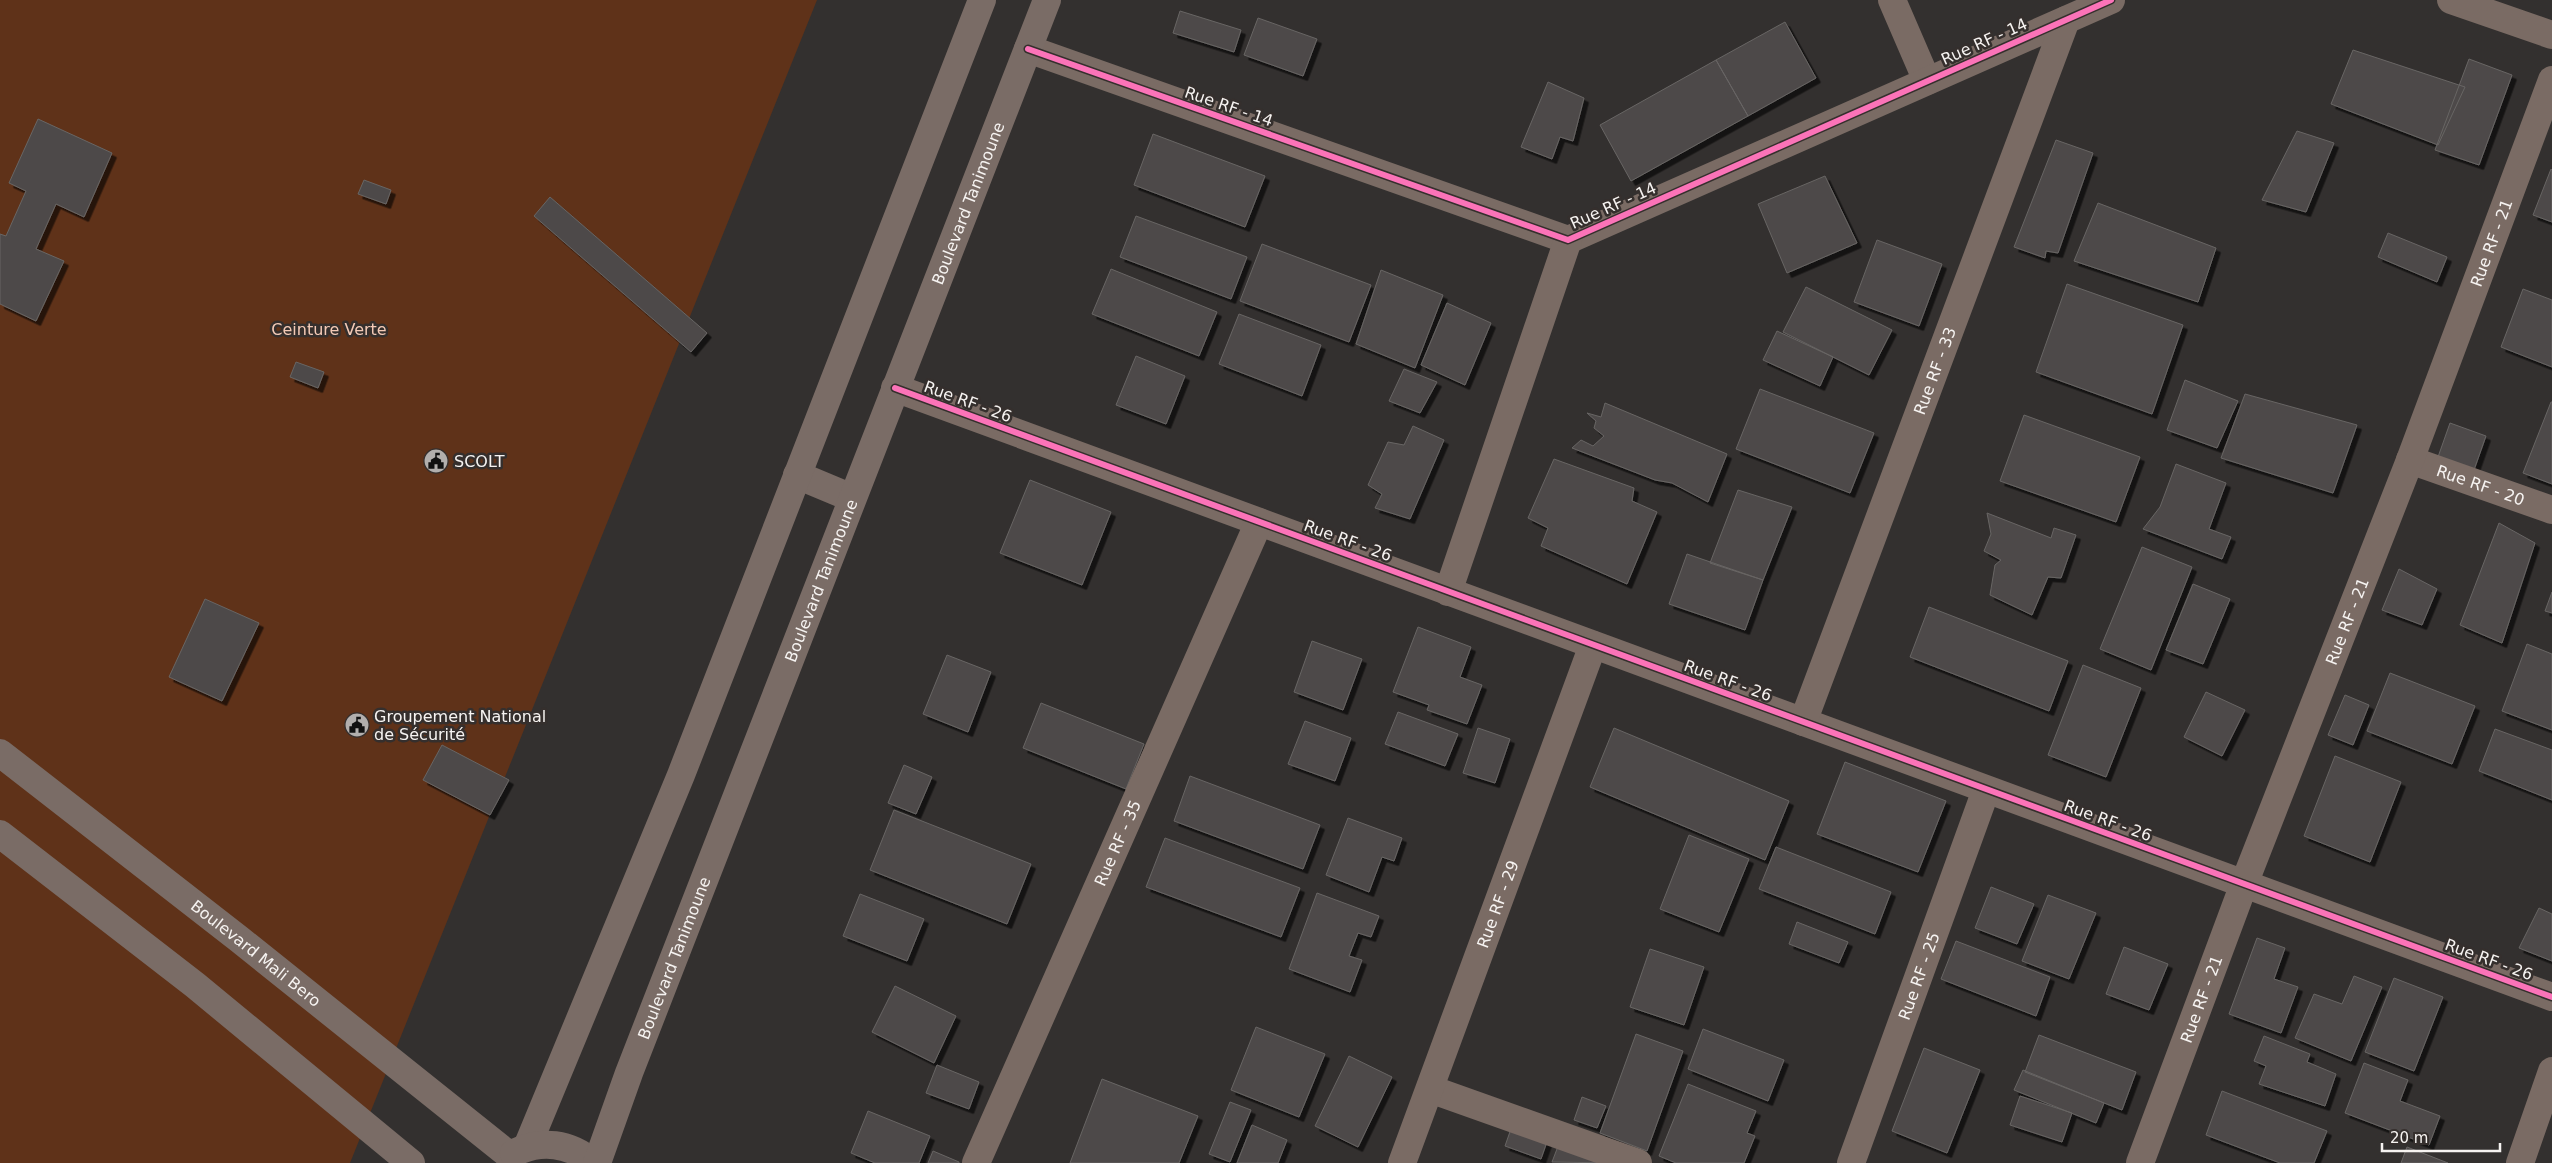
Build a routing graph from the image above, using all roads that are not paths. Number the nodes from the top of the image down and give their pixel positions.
1 (982, 0) edge
2 (1047, 0) edge
3 (1892, 0) edge
4 (2111, 0) edge
5 (2451, 0) edge
6 (2066, 20) junction
7 (2552, 35) edge
8 (1028, 49) junction
9 (2552, 80) edge
10 (1927, 81) junction
11 (1568, 240) junction
12 (895, 388) junction
13 (2410, 460) junction
14 (797, 475) junction
15 (852, 498) junction
16 (2552, 510) edge
17 (1259, 522) junction
18 (1448, 592) junction
19 (1593, 645) junction
20 (1803, 722) junction
21 (0, 753) edge
22 (1986, 790) junction
23 (0, 834) edge
24 (2244, 884) junction
25 (2552, 997) edge
26 (2552, 1071) edge
27 (1430, 1089) junction
28 (512, 1155) edge
29 (411, 1163) edge
30 (595, 1163) edge
31 (976, 1163) edge
32 (1402, 1163) edge
33 (1638, 1163) edge
34 (1851, 1163) edge
35 (2140, 1163) edge
36 (2520, 1163) edge

1 - 14 main road
2 - 8 main road, Boulevard Tanimoune
3 - 10 street
4 - 6 street, Rue RF - 14
5 - 7 street
6 - 10 street, Rue RF - 14
6 - 20 street, Rue RF - 33
8 - 11 street, Rue RF - 14
8 - 12 main road, Boulevard Tanimoune
9 - 13 street, Rue RF - 21
10 - 11 street, Rue RF - 14
11 - 18 street
12 - 15 main road, Boulevard Tanimoune
12 - 17 street, Rue RF - 26
13 - 16 street, Rue RF - 20
13 - 24 street, Rue RF - 21
14 - 15 main road
14 - 28 main road
15 - 30 main road, Boulevard Tanimoune
17 - 18 street, Rue RF - 26
17 - 31 street, Rue RF - 35
18 - 19 street, Rue RF - 26
19 - 20 street, Rue RF - 26
19 - 27 street, Rue RF - 29
20 - 22 street, Rue RF - 26
21 - 28 main road, Boulevard Mali Bero
22 - 24 street, Rue RF - 26
22 - 34 street, Rue RF - 25
23 - 29 main road
24 - 25 street, Rue RF - 26
24 - 35 street, Rue RF - 21
26 - 36 street
27 - 32 street, Rue RF - 29
27 - 33 street
28 - 30 main road

